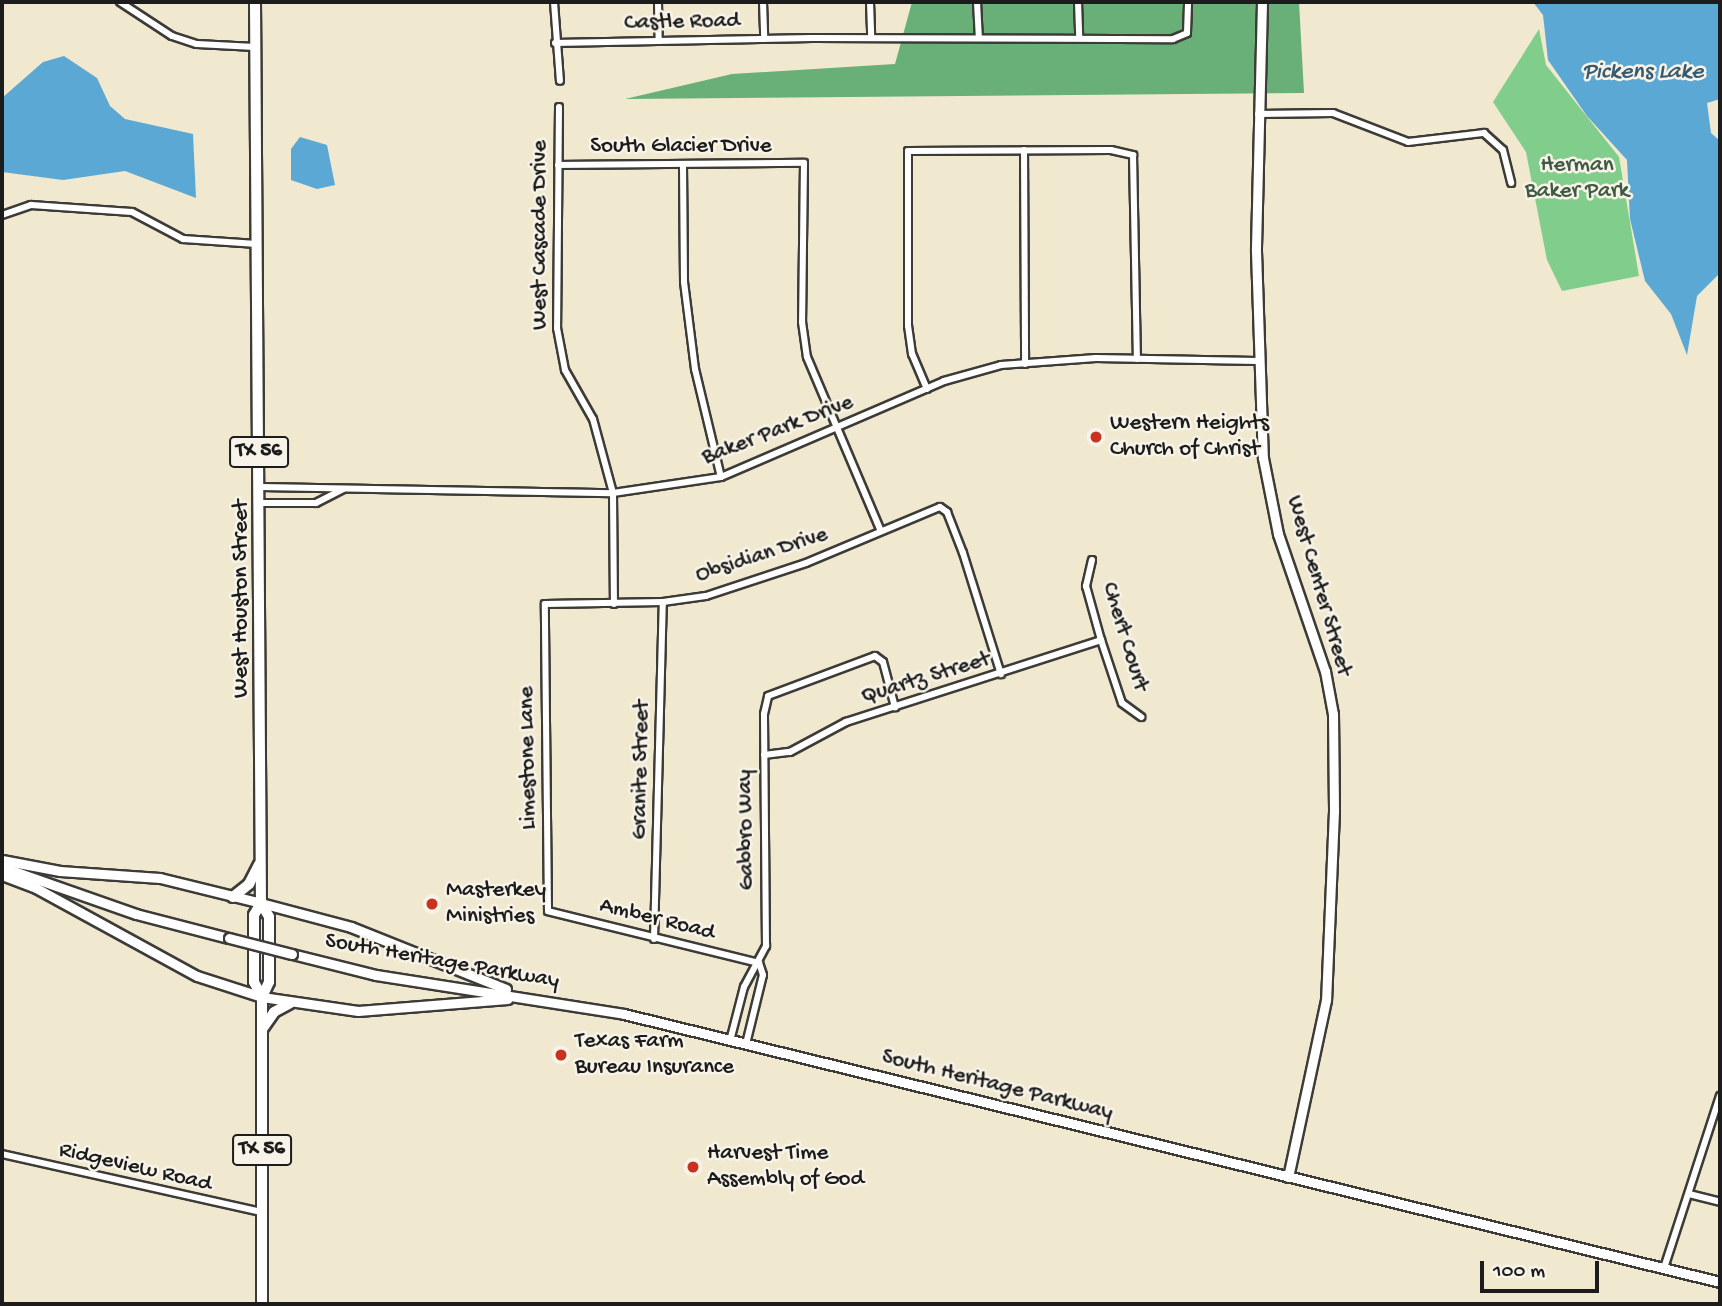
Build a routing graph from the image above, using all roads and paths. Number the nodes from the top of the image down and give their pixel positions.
1 (120, 2) edge
2 (255, 2) edge
3 (554, 2) edge
4 (658, 2) edge
5 (763, 2) edge
6 (870, 2) edge
7 (977, 2) edge
8 (1078, 2) edge
9 (1188, 2) edge
10 (1262, 2) edge
11 (871, 38) junction
12 (979, 38) junction
13 (1079, 38) junction
14 (764, 39) junction
15 (659, 41) junction
16 (555, 43) junction
17 (255, 47) junction
18 (560, 81) dead end
19 (559, 107) dead end
20 (1258, 114) junction
21 (1024, 150) junction
22 (558, 165) junction
23 (683, 166) junction
24 (1511, 183) dead end
25 (2, 215) edge
26 (257, 244) junction
27 (1137, 359) junction
28 (1257, 361) junction
29 (1025, 363) junction
30 (927, 389) junction
31 (837, 429) junction
32 (721, 477) junction
33 (261, 487) junction
34 (344, 488) junction
35 (613, 493) junction
36 (261, 503) junction
37 (881, 531) junction
38 (1092, 561) dead end
39 (663, 602) junction
40 (545, 604) joint
41 (614, 604) junction
42 (1101, 640) junction
43 (1001, 674) junction
44 (895, 706) junction
45 (1141, 717) dead end
46 (764, 755) junction
47 (2, 860) edge
48 (261, 860) junction
49 (2, 867) edge
50 (2, 875) edge
51 (233, 897) junction
52 (261, 903) junction
53 (548, 911) joint
54 (654, 939) junction
55 (759, 963) junction
56 (262, 997) junction
57 (549, 1000) junction
58 (290, 1003) junction
59 (262, 1029) junction
60 (730, 1041) junction
61 (746, 1044) junction
62 (1720, 1096) edge
63 (2, 1154) edge
64 (1288, 1177) junction
65 (1689, 1194) junction
66 (1720, 1202) edge
67 (261, 1212) junction
68 (1664, 1268) junction
69 (1720, 1282) edge
70 (262, 1304) edge

1 - 17 street
2 - 17 main road, West Houston Street / TX 56
3 - 16 street
4 - 15 street
5 - 14 street
6 - 11 street
7 - 12 street
8 - 13 street
9 - 13 street, Castle Road
10 - 20 main road, West Center Street
11 - 12 street, Castle Road
11 - 14 street, Castle Road
12 - 13 street, Castle Road
14 - 15 street, Castle Road
15 - 16 street, Castle Road
16 - 18 street
17 - 26 main road, West Houston Street / TX 56
19 - 22 street, West Cascade Drive
20 - 24 street
20 - 28 main road, West Center Street
21 - 27 street
21 - 29 street
21 - 30 street
22 - 23 street, South Glacier Drive
22 - 35 street, West Cascade Drive
23 - 31 street, South Glacier Drive
23 - 32 street
25 - 26 street
26 - 33 main road, West Houston Street / TX 56
27 - 28 street, Baker Park Drive
27 - 29 street, Baker Park Drive
28 - 64 main road, West Center Street
29 - 30 street, Baker Park Drive
30 - 31 street, Baker Park Drive
31 - 32 street, Baker Park Drive
31 - 37 street
32 - 35 street, Baker Park Drive
33 - 34 street, Baker Park Drive
33 - 36 main road, West Houston Street / TX 56
34 - 35 street, Baker Park Drive
34 - 36 street
35 - 41 street, West Cascade Drive
36 - 48 main road, West Houston Street / TX 56
37 - 39 street, Obsidian Drive
37 - 43 street, Obsidian Drive
38 - 42 street, Chert Court
39 - 41 street, Obsidian Drive
39 - 54 street, Granite Street
40 - 41 street, Obsidian Drive
40 - 53 street, Limestone Lane
42 - 43 street, Quartz Street
42 - 45 street, Chert Court
43 - 44 street, Quartz Street
44 - 46 street, Quartz Street
44 - 46 street, Gabbro Way
46 - 55 street, Gabbro Way
47 - 51 main road
48 - 51 main road
48 - 52 main road, West Houston Street / TX 56
49 - 57 main road, South Heritage Parkway, bridge
50 - 56 main road
51 - 52 main road
52 - 56 main road, West Houston Street / TX 56
52 - 57 main road
53 - 54 street, Amber Road
54 - 55 street, Amber Road
55 - 60 street, Gabbro Way
55 - 61 street, Gabbro Way
56 - 58 main road
56 - 59 main road, West Houston Street / TX 56
57 - 58 main road
57 - 60 main road, South Heritage Parkway
58 - 59 main road
59 - 67 main road, West Houston Street / TX 56
60 - 61 main road, South Heritage Parkway
61 - 64 main road, South Heritage Parkway
62 - 65 street
63 - 67 street, Ridgeview Road
64 - 68 main road, South Heritage Parkway
65 - 66 street
65 - 68 street
67 - 70 main road, West Houston Street / TX 56
68 - 69 main road, South Heritage Parkway

